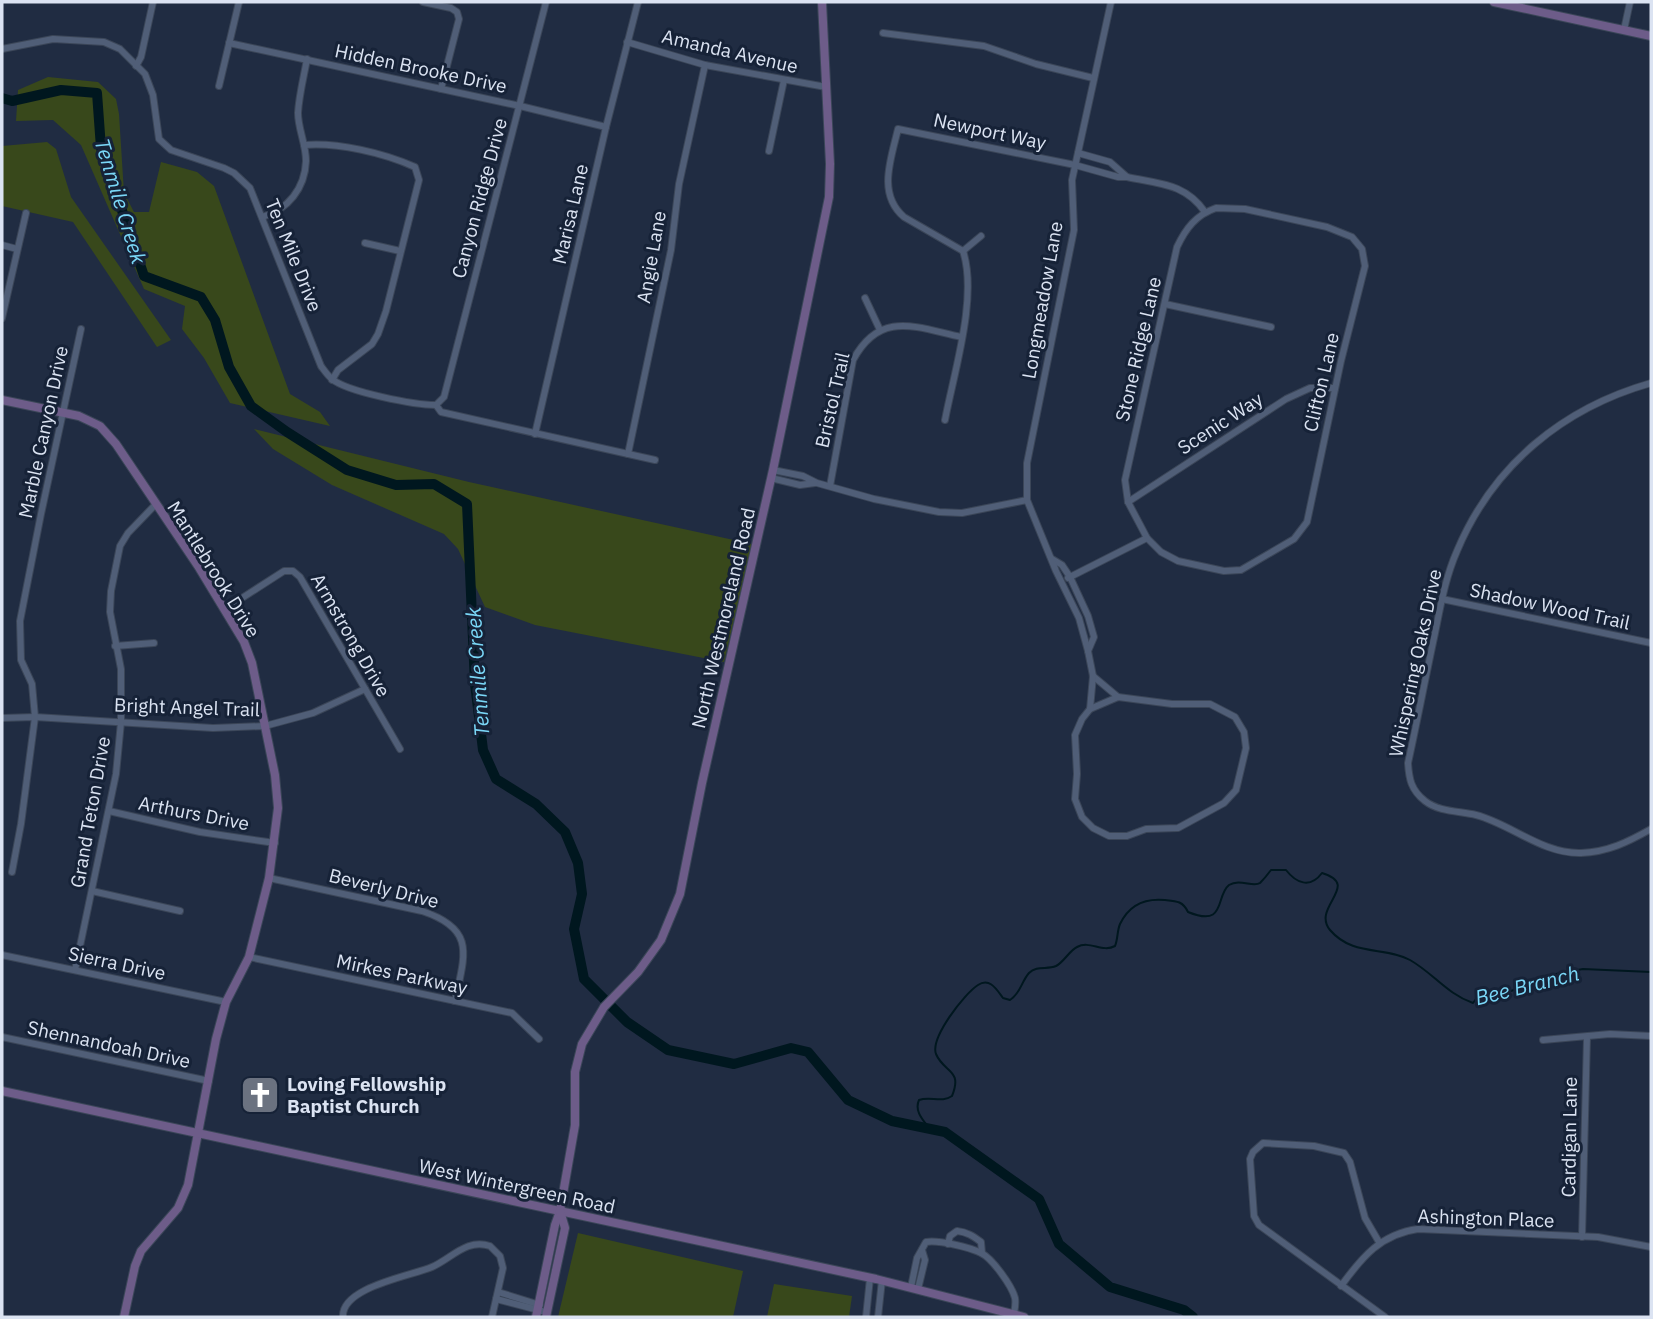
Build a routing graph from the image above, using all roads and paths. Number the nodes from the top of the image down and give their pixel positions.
1 (153, 2) edge
2 (239, 2) edge
3 (423, 2) edge
4 (546, 2) edge
5 (638, 2) edge
6 (822, 2) edge
7 (1111, 2) edge
8 (1494, 2) edge
9 (1630, 2) edge
10 (1624, 30) junction
11 (883, 33) dead end
12 (1651, 36) edge
13 (627, 42) junction
14 (229, 43) junction
15 (2, 49) edge
16 (307, 59) junction
17 (705, 65) junction
18 (136, 66) junction
19 (1093, 78) junction
20 (784, 80) junction
21 (219, 86) dead end
22 (826, 87) junction
23 (440, 89) junction
24 (520, 106) junction
25 (606, 127) junction
26 (304, 145) junction
27 (769, 151) dead end
28 (1078, 153) junction
29 (1110, 162) junction
30 (1075, 165) junction
31 (1107, 174) junction
32 (1127, 177) junction
33 (1205, 212) junction
34 (26, 213) dead end
35 (262, 217) junction
36 (981, 236) dead end
37 (365, 243) dead end
38 (2, 245) edge
39 (17, 248) junction
40 (400, 251) junction
41 (963, 251) junction
42 (864, 298) dead end
43 (1165, 304) junction
44 (2, 318) edge
45 (1271, 327) dead end
46 (81, 329) dead end
47 (880, 330) junction
48 (961, 337) junction
49 (332, 380) junction
50 (1651, 383) edge
51 (1335, 388) junction
52 (2, 400) edge
53 (439, 403) junction
54 (63, 412) junction
55 (944, 420) dead end
56 (536, 434) junction
57 (628, 454) junction
58 (655, 460) dead end
59 (772, 474) junction
60 (830, 486) junction
61 (1027, 500) junction
62 (1128, 502) junction
63 (155, 505) junction
64 (1147, 538) junction
65 (1052, 559) junction
66 (1070, 577) junction
67 (1061, 582) junction
68 (1442, 599) junction
69 (225, 609) junction
70 (153, 643) dead end
71 (1651, 643) edge
72 (115, 646) junction
73 (1088, 651) junction
74 (1093, 676) junction
75 (365, 689) junction
76 (1118, 697) junction
77 (1090, 709) junction
78 (35, 717) junction
79 (2, 718) edge
80 (121, 722) junction
81 (265, 726) junction
82 (400, 749) dead end
83 (109, 811) junction
84 (1651, 830) edge
85 (275, 844) junction
86 (12, 872) dead end
87 (270, 878) junction
88 (92, 891) junction
89 (180, 911) dead end
90 (2, 955) edge
91 (249, 957) junction
92 (75, 970) junction
93 (455, 1001) junction
94 (226, 1002) junction
95 (2, 1037) edge
96 (1587, 1037) junction
97 (1651, 1037) edge
98 (539, 1039) dead end
99 (1543, 1040) dead end
100 (209, 1081) junction
101 (2, 1091) edge
102 (198, 1133) junction
103 (560, 1211) junction
104 (1582, 1237) junction
105 (1379, 1242) junction
106 (948, 1244) junction
107 (1651, 1247) edge
108 (982, 1253) junction
109 (870, 1278) junction
110 (882, 1280) junction
111 (1341, 1286) junction
112 (914, 1288) junction
113 (497, 1296) junction
114 (538, 1310) edge
115 (547, 1313) edge
116 (1014, 1314) junction
117 (124, 1317) edge
118 (342, 1317) edge
119 (492, 1317) edge
120 (866, 1317) edge
121 (878, 1317) edge
122 (1024, 1317) edge
123 (1385, 1317) edge

1 - 18 street
2 - 14 street
3 - 23 street
4 - 24 street, Canyon Ridge Drive
5 - 13 street, Marisa Lane
6 - 22 main road, North Westmoreland Road
7 - 19 street, Longmeadow Lane
8 - 10 main road
9 - 10 street
10 - 12 main road
11 - 19 street
13 - 17 street, Amanda Avenue
13 - 25 street, Marisa Lane
14 - 16 street, Hidden Brooke Drive
14 - 21 street
15 - 18 street, Ten Mile Drive
16 - 23 street, Hidden Brooke Drive
16 - 26 street
17 - 20 street, Amanda Avenue
17 - 57 street, Angie Lane
18 - 35 street, Ten Mile Drive
19 - 28 street, Longmeadow Lane
20 - 22 street, Amanda Avenue
20 - 27 street
22 - 59 main road, North Westmoreland Road
23 - 24 street, Hidden Brooke Drive
24 - 25 street, Hidden Brooke Drive
24 - 53 street, Canyon Ridge Drive
25 - 56 street, Marisa Lane
26 - 35 street
26 - 40 street
28 - 29 street
28 - 30 street, Longmeadow Lane
29 - 31 street
29 - 32 street
30 - 31 street, Newport Way
30 - 41 street, Newport Way
30 - 61 street, Longmeadow Lane
31 - 32 street, Newport Way
32 - 33 street, Newport Way
33 - 43 street, Stone Ridge Lane
33 - 51 street, Clifton Lane
34 - 39 street
35 - 49 street, Ten Mile Drive
36 - 41 street
37 - 40 street
38 - 39 street
39 - 44 street
40 - 49 street
41 - 48 street
42 - 47 street
43 - 45 street
43 - 62 street, Stone Ridge Lane
46 - 54 street, Marble Canyon Drive
47 - 48 street
47 - 60 street, Bristol Trail
48 - 55 street
49 - 53 street
50 - 68 street, Whispering Oaks Drive
51 - 62 street, Scenic Way
51 - 64 street, Clifton Lane
52 - 54 main road, Mantlebrook Drive
53 - 56 street
54 - 63 main road, Mantlebrook Drive
54 - 78 street, Marble Canyon Drive
56 - 57 street
57 - 58 street
59 - 60 street
59 - 103 main road, North Westmoreland Road
60 - 61 street
61 - 65 street, Longmeadow Lane
62 - 64 street
63 - 69 main road, Mantlebrook Drive
63 - 72 street, Grand Teton Drive
64 - 66 street
65 - 66 street, Longmeadow Lane
65 - 67 street, Longmeadow Lane
66 - 67 street
66 - 73 street, Longmeadow Lane
67 - 73 street, Longmeadow Lane
68 - 71 street, Shadow Wood Trail
68 - 84 street, Whispering Oaks Drive
69 - 75 street, Armstrong Drive
69 - 81 main road, Mantlebrook Drive
70 - 72 street
72 - 80 street, Grand Teton Drive
73 - 74 street, Longmeadow Lane
74 - 76 street
74 - 77 street, Longmeadow Lane
75 - 81 street, Bright Angel Trail
75 - 82 street, Armstrong Drive
76 - 77 street
76 - 77 street
78 - 79 street, Bright Angel Trail
78 - 80 street, Bright Angel Trail
78 - 86 street, Marble Canyon Drive
80 - 81 street, Bright Angel Trail
80 - 83 street, Grand Teton Drive
81 - 85 main road, Mantlebrook Drive
83 - 85 street, Arthurs Drive
83 - 88 street, Grand Teton Drive
85 - 87 main road, Mantlebrook Drive
87 - 91 main road, Mantlebrook Drive
87 - 93 street, Beverly Drive
88 - 89 street
88 - 92 street, Grand Teton Drive
90 - 92 street, Sierra Drive
91 - 93 street, Mirkes Parkway
91 - 94 main road, Mantlebrook Drive
92 - 94 street, Sierra Drive
93 - 98 street, Mirkes Parkway
94 - 100 main road, Mantlebrook Drive
95 - 100 street, Shennandoah Drive
96 - 97 street
96 - 99 street
96 - 104 street, Cardigan Lane
100 - 102 main road, Mantlebrook Drive
101 - 102 main road, West Wintergreen Road
102 - 103 main road, West Wintergreen Road
102 - 117 main road, Mantlebrook Drive
103 - 109 main road, West Wintergreen Road
103 - 114 main road, North Westmoreland Road
103 - 115 main road, North Westmoreland Road
104 - 105 street, Ashington Place
104 - 107 street, Ashington Place
105 - 111 street, Ashington Place
105 - 111 street
106 - 108 street
106 - 108 street
106 - 112 street
108 - 116 street
109 - 110 main road, West Wintergreen Road
109 - 120 street
110 - 112 main road, West Wintergreen Road
110 - 121 street
111 - 123 street
112 - 116 main road, West Wintergreen Road
113 - 114 street
113 - 118 street
113 - 119 street
114 - 115 street
116 - 122 main road, West Wintergreen Road

